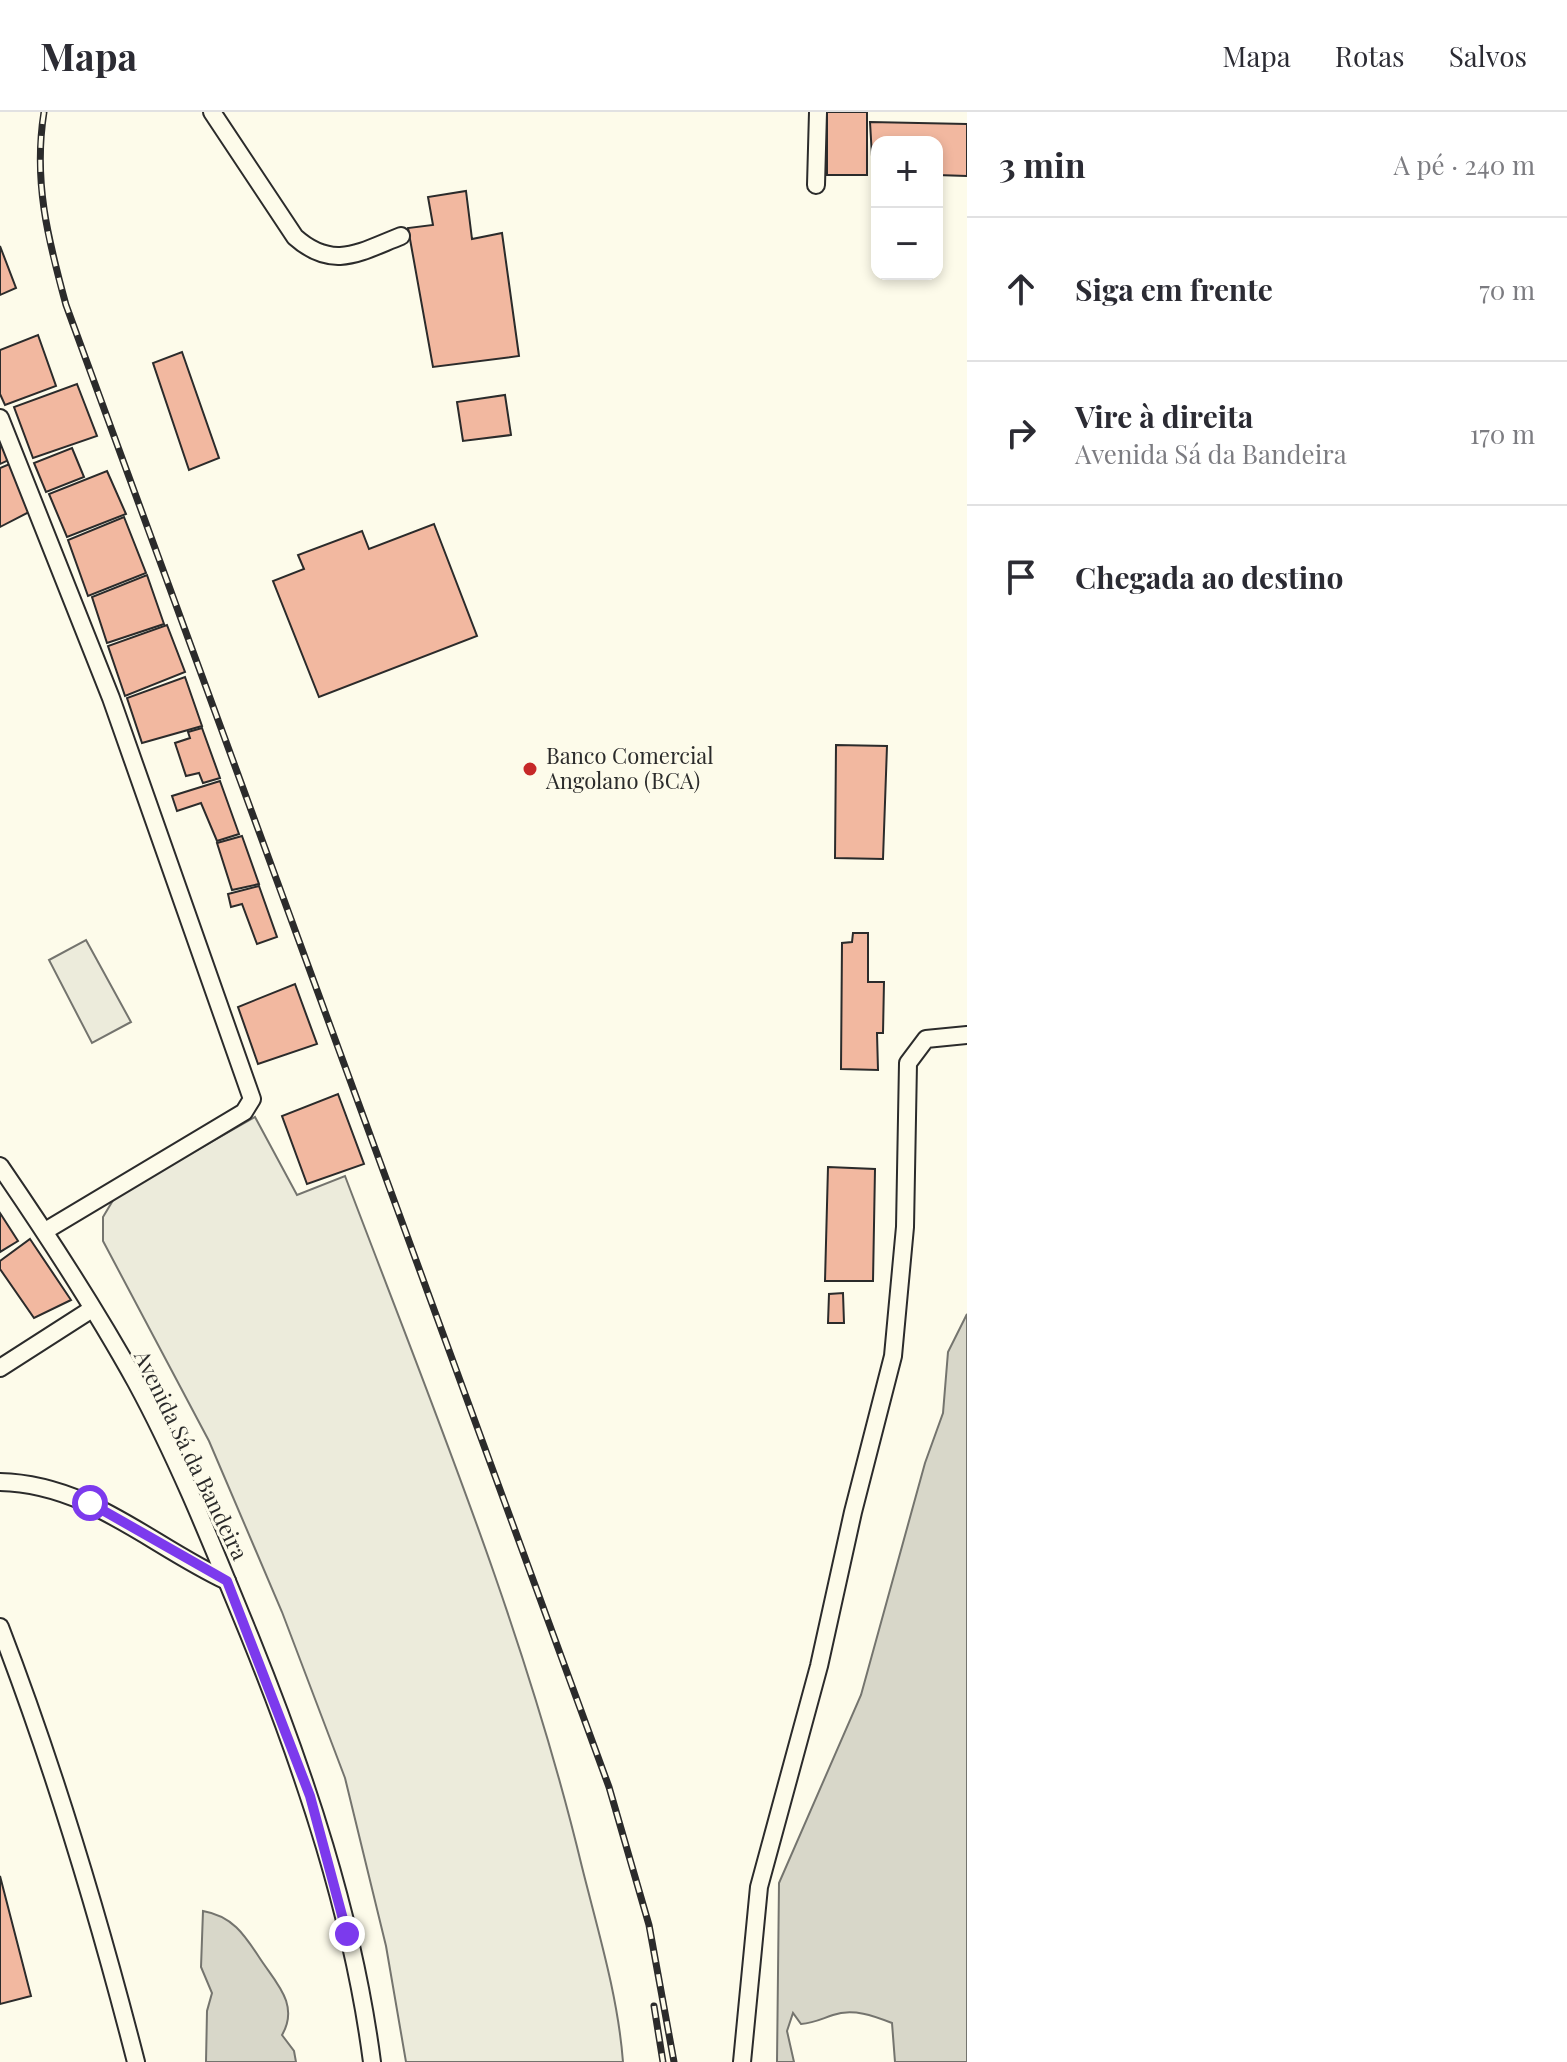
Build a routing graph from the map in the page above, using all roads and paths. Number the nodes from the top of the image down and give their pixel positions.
1 (212, 112) edge
2 (818, 112) edge
3 (816, 185) dead end
4 (401, 236) dead end
5 (0, 418) edge
6 (967, 1035) edge
7 (0, 1167) edge
8 (45, 1231) junction
9 (92, 1309) junction
10 (0, 1368) edge
11 (0, 1482) edge
12 (227, 1581) junction
13 (0, 1627) edge
14 (136, 2062) edge
15 (372, 2062) edge
16 (742, 2062) edge

1 - 4 street
2 - 3 street
5 - 8 street
6 - 16 street
7 - 8 street, Avenida Sá da Bandeira
8 - 9 street, Avenida Sá da Bandeira
9 - 10 street
9 - 12 street, Avenida Sá da Bandeira
11 - 12 street
12 - 15 street, Avenida Sá da Bandeira
13 - 14 street

